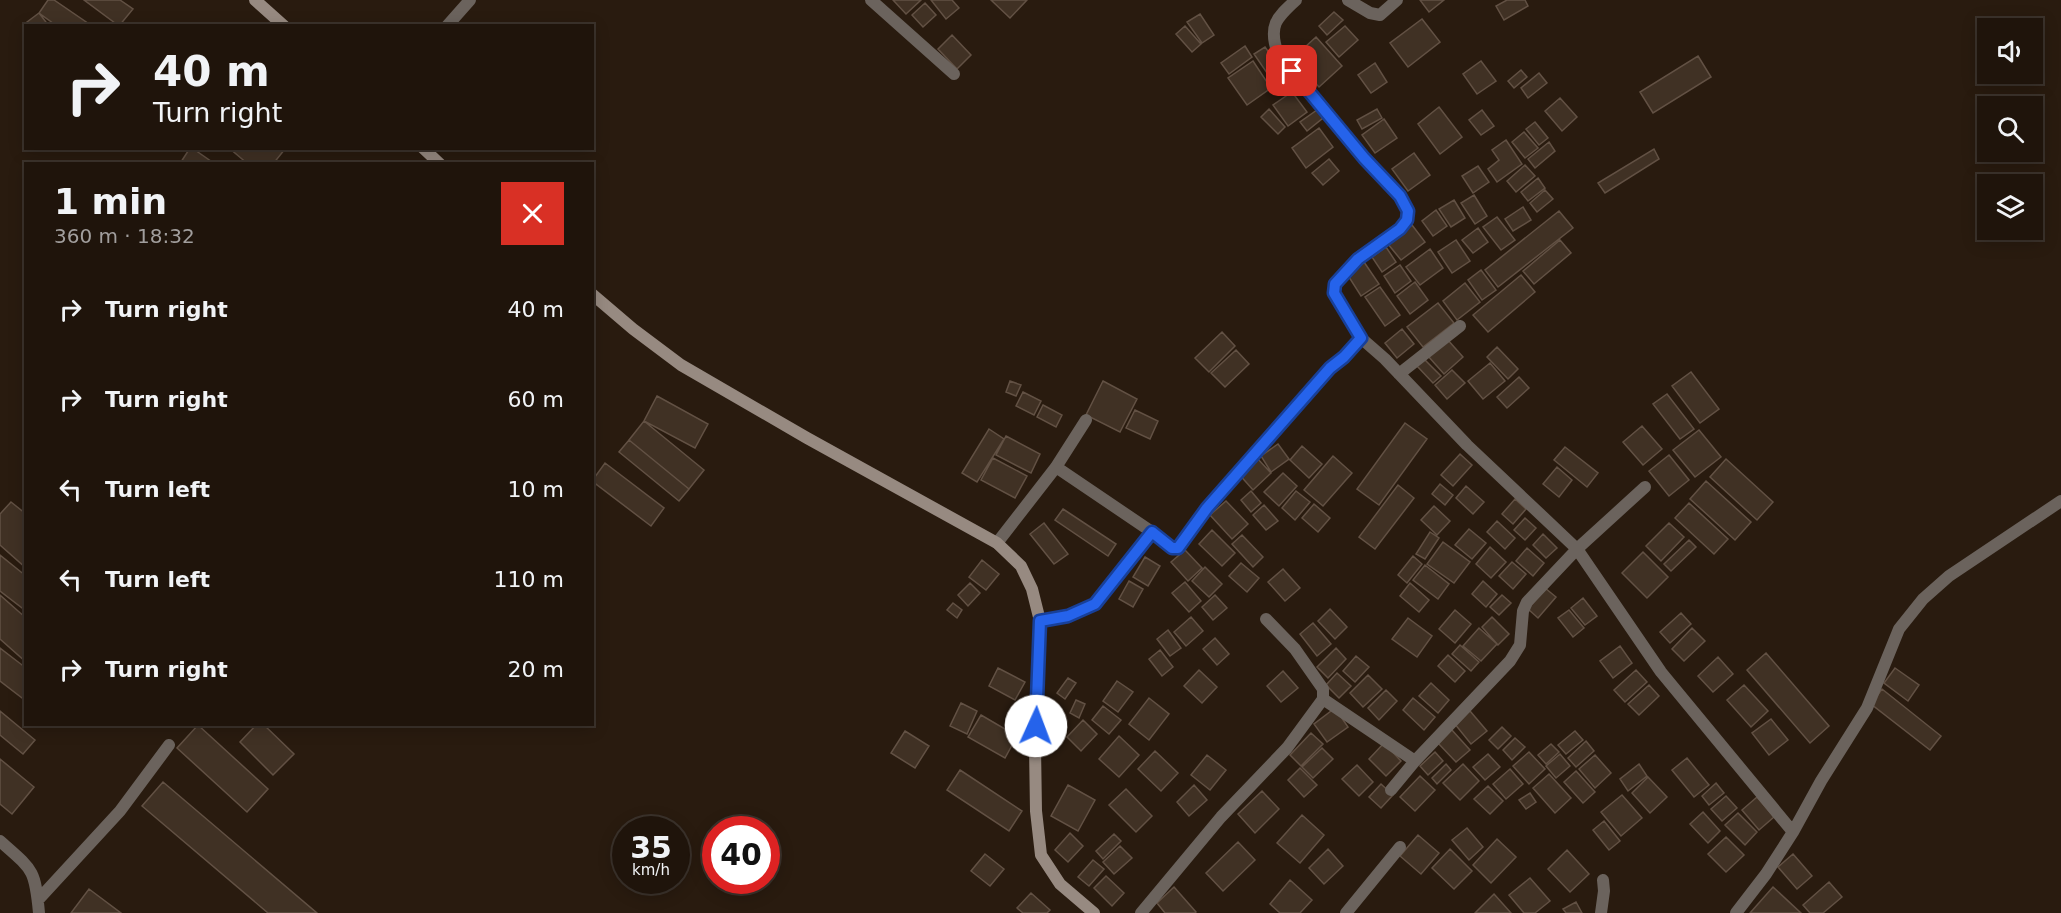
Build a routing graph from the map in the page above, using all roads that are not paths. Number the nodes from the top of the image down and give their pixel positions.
1 (255, 0) edge
2 (470, 0) edge
3 (871, 0) edge
4 (1296, 0) edge
5 (1347, 0) edge
6 (1397, 0) edge
7 (282, 24) edge
8 (449, 24) edge
9 (954, 74) dead end
10 (425, 150) edge
11 (438, 162) edge
12 (594, 296) edge
13 (1460, 326) dead end
14 (1361, 338) junction
15 (1399, 374) junction
16 (1086, 420) dead end
17 (1056, 467) junction
18 (1645, 487) dead end
19 (2061, 501) edge
20 (1152, 532) junction
21 (997, 543) junction
22 (1577, 549) junction
23 (1266, 619) dead end
24 (1040, 621) junction
25 (1323, 699) junction
26 (169, 745) dead end
27 (1415, 760) junction
28 (1391, 790) dead end
29 (1793, 832) junction
30 (0, 841) edge
31 (1400, 847) dead end
32 (1603, 880) dead end
33 (38, 907) edge
34 (1094, 913) edge
35 (1141, 913) edge
36 (1346, 913) edge
37 (1601, 913) edge
38 (1736, 913) edge

1 - 7 street
2 - 8 street
3 - 9 street
4 - 14 street
5 - 6 street
10 - 11 street
12 - 21 street
13 - 15 street
14 - 15 street
14 - 20 street
15 - 22 street
16 - 17 street
17 - 20 street
17 - 21 street
18 - 22 street
19 - 29 street
20 - 24 street
21 - 24 street
22 - 27 street
22 - 29 street
23 - 25 street
24 - 34 street
25 - 27 street
25 - 35 street
26 - 33 street
27 - 28 street
29 - 38 street
30 - 33 street
31 - 36 street
32 - 37 street

